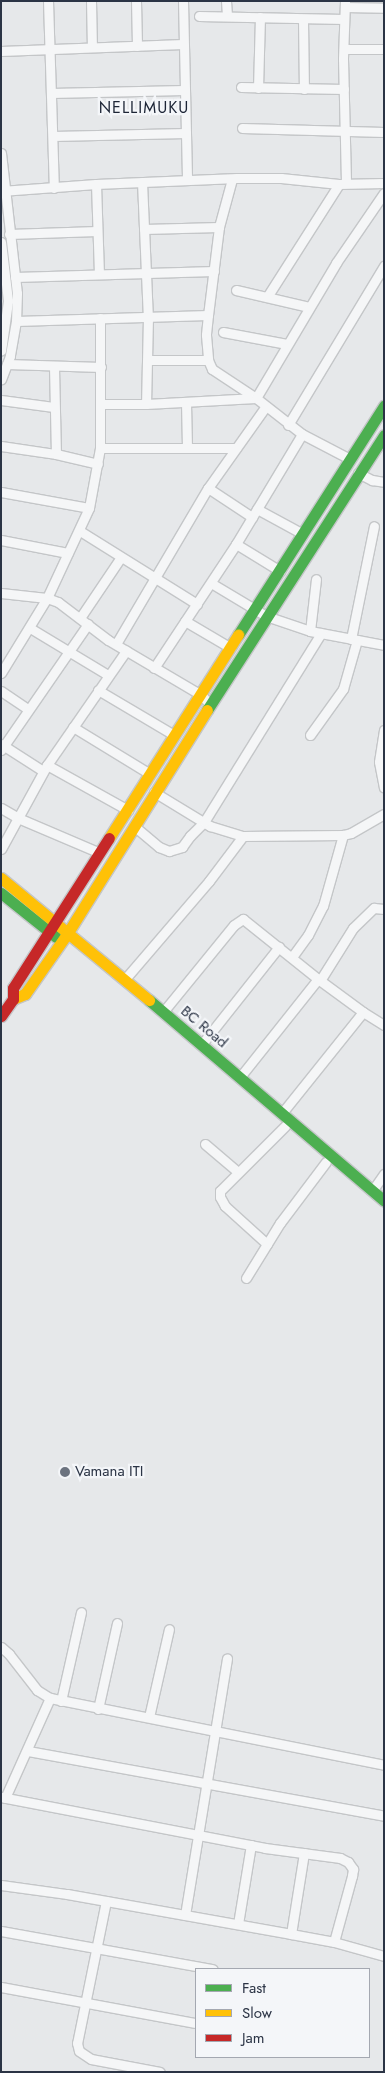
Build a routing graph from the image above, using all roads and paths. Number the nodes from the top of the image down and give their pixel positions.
1 (48, 1) edge
2 (91, 1) edge
3 (136, 1) edge
4 (226, 1) edge
5 (183, 3) edge
6 (345, 4) edge
7 (384, 8) edge
8 (199, 16) dead end
9 (227, 16) junction
10 (260, 17) junction
11 (344, 19) junction
12 (303, 20) junction
13 (183, 44) junction
14 (137, 46) junction
15 (92, 47) junction
16 (49, 49) junction
17 (344, 49) junction
18 (384, 49) edge
19 (1, 51) edge
20 (241, 87) dead end
21 (258, 88) junction
22 (304, 89) junction
23 (344, 89) junction
24 (184, 90) junction
25 (51, 92) junction
26 (242, 128) dead end
27 (345, 132) junction
28 (384, 132) edge
29 (186, 133) junction
30 (53, 136) junction
31 (1, 153) edge
32 (234, 179) junction
33 (187, 180) junction
34 (142, 182) junction
35 (384, 182) edge
36 (96, 184) junction
37 (342, 184) junction
38 (54, 188) junction
39 (2, 191) edge
40 (384, 193) edge
41 (219, 227) junction
42 (144, 229) junction
43 (97, 231) junction
44 (9, 234) junction
45 (1, 242) edge
46 (384, 266) edge
47 (214, 271) junction
48 (147, 272) junction
49 (99, 273) junction
50 (15, 277) junction
51 (236, 290) dead end
52 (267, 297) junction
53 (4, 300) edge
54 (309, 307) junction
55 (208, 315) junction
56 (148, 317) junction
57 (100, 318) junction
58 (16, 321) junction
59 (222, 332) dead end
60 (286, 344) junction
61 (1, 351) edge
62 (148, 360) junction
63 (208, 360) junction
64 (7, 364) junction
65 (54, 367) junction
66 (101, 367) junction
67 (1, 379) edge
68 (256, 398) junction
69 (1, 400) edge
70 (186, 403) junction
71 (101, 404) junction
72 (146, 404) junction
73 (266, 406) junction
74 (384, 406) edge
75 (54, 407) junction
76 (288, 425) junction
77 (302, 434) junction
78 (384, 436) edge
79 (1, 446) edge
80 (100, 448) junction
81 (187, 448) junction
82 (236, 448) junction
83 (56, 454) junction
84 (350, 459) junction
85 (98, 464) junction
86 (358, 472) junction
87 (384, 482) edge
88 (208, 488) junction
89 (1, 492) edge
90 (89, 508) junction
91 (257, 509) junction
92 (252, 517) junction
93 (374, 526) dead end
94 (80, 531) junction
95 (302, 534) junction
96 (1, 540) edge
97 (236, 544) junction
98 (68, 553) junction
99 (121, 557) junction
100 (280, 571) junction
101 (157, 579) junction
102 (316, 579) dead end
103 (211, 583) junction
104 (2, 594) edge
105 (47, 598) junction
106 (197, 604) junction
107 (256, 609) junction
108 (266, 616) junction
109 (80, 618) junction
110 (185, 620) junction
111 (88, 624) junction
112 (30, 628) junction
113 (310, 630) junction
114 (321, 632) junction
115 (354, 639) junction
116 (116, 644) junction
117 (384, 645) edge
118 (231, 648) junction
119 (126, 650) junction
120 (68, 652) junction
121 (154, 668) junction
122 (1, 673) edge
123 (108, 675) junction
124 (98, 690) junction
125 (1, 691) edge
126 (201, 695) junction
127 (210, 704) junction
128 (28, 709) junction
129 (73, 727) junction
130 (384, 730) edge
131 (174, 735) junction
132 (310, 736) dead end
133 (2, 747) edge
134 (45, 768) junction
135 (150, 774) junction
136 (384, 788) edge
137 (154, 792) junction
138 (1, 808) edge
139 (128, 810) junction
140 (384, 814) edge
141 (18, 818) junction
142 (204, 822) junction
143 (134, 826) junction
144 (344, 835) junction
145 (243, 836) junction
146 (1, 849) edge
147 (100, 853) junction
148 (1, 878) edge
149 (1, 893) edge
150 (384, 909) edge
151 (52, 928) junction
152 (64, 937) junction
153 (279, 946) junction
154 (292, 957) junction
155 (125, 979) junction
156 (318, 979) junction
157 (13, 999) junction
158 (163, 1012) junction
159 (362, 1012) junction
160 (1, 1016) edge
161 (384, 1025) edge
162 (202, 1044) junction
163 (240, 1077) junction
164 (282, 1113) junction
165 (286, 1126) junction
166 (205, 1144) dead end
167 (326, 1162) junction
168 (238, 1172) junction
169 (384, 1174) edge
170 (366, 1189) junction
171 (384, 1201) edge
172 (384, 1210) edge
173 (267, 1244) junction
174 (246, 1278) dead end
175 (81, 1612) dead end
176 (117, 1623) dead end
177 (170, 1629) dead end
178 (1, 1648) edge
179 (227, 1658) dead end
180 (50, 1698) junction
181 (61, 1701) junction
182 (98, 1709) junction
183 (149, 1717) junction
184 (217, 1730) junction
185 (28, 1751) junction
186 (384, 1765) edge
187 (208, 1784) junction
188 (3, 1798) edge
189 (384, 1816) edge
190 (198, 1834) junction
191 (251, 1845) junction
192 (304, 1853) junction
193 (1, 1885) edge
194 (106, 1900) junction
195 (185, 1915) junction
196 (238, 1924) junction
197 (1, 1931) edge
198 (291, 1934) junction
199 (334, 1942) junction
200 (96, 1948) junction
201 (384, 1956) edge
202 (207, 1968) edge
203 (1, 1987) edge
204 (85, 2003) junction
205 (195, 2023) edge
206 (160, 2072) edge

1 - 16 street
2 - 15 street
3 - 14 street
4 - 9 street
5 - 13 street
6 - 7 street
6 - 11 street
8 - 9 street
9 - 10 street
10 - 12 street
10 - 21 street
11 - 12 street
11 - 17 street
12 - 22 street
13 - 14 street
13 - 24 street
14 - 15 street
15 - 16 street
16 - 19 street
16 - 25 street
17 - 18 street
17 - 23 street
20 - 21 street
21 - 22 street
22 - 23 street
23 - 27 street
24 - 25 street
24 - 29 street
25 - 30 street
26 - 27 street
27 - 28 street
27 - 37 street
29 - 30 street
29 - 33 street
30 - 38 street
31 - 39 street
32 - 33 street
32 - 37 street
32 - 41 street
33 - 34 street
34 - 36 street
34 - 42 street
35 - 37 street
36 - 38 street
36 - 43 street
37 - 52 street
38 - 39 street
39 - 44 street
40 - 54 street
41 - 42 street
41 - 47 street
42 - 48 street
43 - 44 street
43 - 49 street
44 - 50 street
45 - 53 street
46 - 76 street
47 - 48 street
47 - 55 street
48 - 49 street
48 - 56 street
49 - 50 street
50 - 58 street
51 - 52 street
52 - 54 street
53 - 61 street
54 - 60 street
55 - 56 street
55 - 63 street
56 - 57 street
56 - 62 street
57 - 58 street
57 - 66 street
58 - 64 street
59 - 60 street
60 - 68 street
62 - 63 street
62 - 72 street
63 - 68 street
64 - 65 street
64 - 67 street
65 - 66 street
65 - 75 street
66 - 71 street
68 - 70 street
68 - 73 street
69 - 75 street
70 - 72 street
70 - 81 street
71 - 72 street
71 - 80 street
73 - 76 street
73 - 82 street
74 - 84 street
75 - 83 street
76 - 77 street
77 - 84 street
77 - 91 street
78 - 86 street
79 - 83 street
80 - 81 street
80 - 85 street
81 - 82 street
82 - 88 street
83 - 85 street
84 - 95 street
85 - 90 street
86 - 87 street
86 - 108 street
88 - 92 street
88 - 101 street
89 - 90 street
90 - 94 street
91 - 92 street
91 - 95 street
92 - 97 street
93 - 115 street
94 - 98 street
94 - 99 street
95 - 100 street
96 - 98 street
97 - 100 street
97 - 103 street
98 - 105 street
99 - 101 street
99 - 109 street
100 - 107 street
101 - 106 street
101 - 116 street
102 - 113 street
103 - 106 street
103 - 107 street
104 - 105 street
105 - 109 street
105 - 112 street
106 - 110 street
107 - 108 street
107 - 118 street
108 - 113 street
108 - 127 street
109 - 111 street
110 - 118 street
110 - 121 street
111 - 116 street
111 - 120 street
112 - 120 street
112 - 122 street
113 - 114 street
114 - 115 street
114 - 142 street
115 - 117 street
115 - 132 street
116 - 119 street
118 - 126 street
119 - 121 street
119 - 123 street
120 - 123 street
120 - 128 street
121 - 126 street
123 - 124 street
124 - 129 street
124 - 131 street
125 - 128 street
126 - 127 street
126 - 131 street
127 - 137 street
128 - 133 street
129 - 134 street
129 - 135 street
130 - 136 street
131 - 135 street
133 - 134 street
134 - 139 street
134 - 141 street
135 - 139 street
137 - 142 street
137 - 143 street
138 - 141 street
139 - 147 street
140 - 144 street
141 - 146 street
141 - 147 street
142 - 143 street
142 - 145 street
143 - 152 street
144 - 145 street
144 - 154 street
145 - 155 street
147 - 151 street
148 - 151 street, BC Road
149 - 151 street
150 - 156 street
151 - 152 street, BC Road
151 - 157 street
152 - 155 street, BC Road
152 - 157 street
152 - 165 street, BC Road
153 - 154 street
153 - 158 street
153 - 162 street
154 - 156 street
155 - 158 street, BC Road
156 - 159 street
156 - 163 street
157 - 160 street
158 - 162 street, BC Road
159 - 161 street
159 - 164 street
162 - 163 street, BC Road
163 - 164 street, BC Road
164 - 170 street, BC Road
165 - 167 street, BC Road
165 - 168 street
166 - 168 street
167 - 170 street, BC Road
167 - 173 street
168 - 173 street
169 - 170 street
170 - 171 street, BC Road
170 - 172 street, BC Road
173 - 174 street
175 - 181 street
176 - 182 street
177 - 183 street
178 - 180 street
179 - 184 street
180 - 181 street
180 - 185 street
181 - 182 street
182 - 183 street
183 - 184 street
184 - 186 street
184 - 187 street
185 - 187 street
185 - 188 street
187 - 189 street
187 - 190 street
188 - 190 street
190 - 191 street
190 - 195 street
191 - 192 street
191 - 196 street
192 - 198 street
192 - 199 street
193 - 194 street
194 - 195 street
194 - 200 street
195 - 196 street
196 - 198 street
197 - 200 street
198 - 199 street
199 - 201 street
200 - 202 street
200 - 204 street
203 - 204 street
204 - 205 street
204 - 206 street

